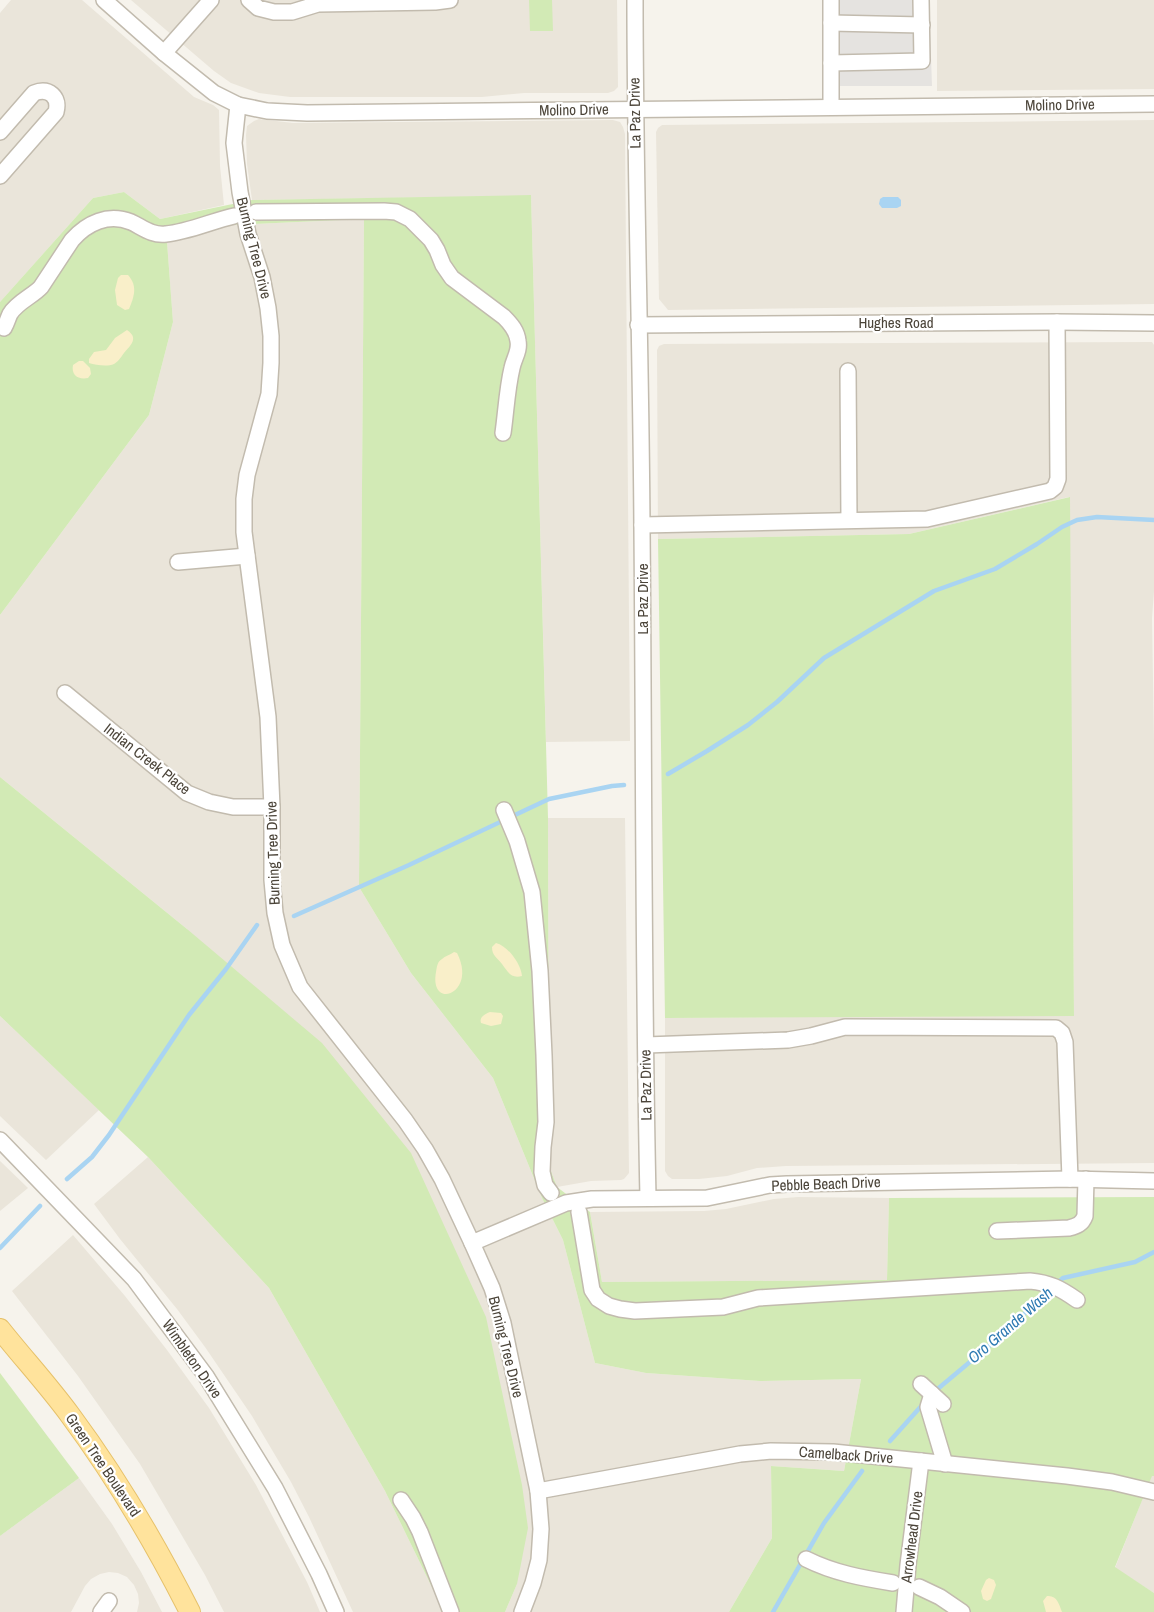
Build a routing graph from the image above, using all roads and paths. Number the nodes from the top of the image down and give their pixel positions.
1 (104, 0) edge
2 (211, 0) edge
3 (249, 0) edge
4 (450, 0) edge
5 (635, 0) edge
6 (831, 0) edge
7 (921, 0) edge
8 (831, 24) junction
9 (922, 25) junction
10 (164, 53) junction
11 (831, 63) junction
12 (1154, 104) edge
13 (238, 105) junction
14 (831, 107) junction
15 (635, 110) junction
16 (0, 132) edge
17 (0, 176) edge
18 (256, 212) dead end
19 (234, 216) dead end
20 (1057, 322) junction
21 (1154, 323) edge
22 (638, 325) junction
23 (4, 328) dead end
24 (848, 370) dead end
25 (503, 433) dead end
26 (849, 520) junction
27 (642, 525) junction
28 (247, 556) junction
29 (178, 562) dead end
30 (65, 693) dead end
31 (273, 807) junction
32 (504, 810) dead end
33 (646, 1045) junction
34 (0, 1140) edge
35 (1070, 1179) junction
36 (1086, 1179) junction
37 (1154, 1181) edge
38 (551, 1193) dead end
39 (648, 1197) junction
40 (579, 1212) dead end
41 (997, 1231) dead end
42 (472, 1243) junction
43 (1077, 1300) dead end
44 (0, 1329) edge
45 (932, 1394) dead end
46 (921, 1461) junction
47 (945, 1464) junction
48 (538, 1491) junction
49 (1154, 1492) edge
50 (401, 1500) dead end
51 (806, 1559) dead end
52 (893, 1583) dead end
53 (919, 1587) dead end
54 (190, 1612) edge
55 (336, 1612) edge
56 (451, 1612) edge
57 (522, 1612) edge
58 (904, 1612) edge
59 (962, 1612) edge

1 - 10 street, Molino Drive
2 - 10 street
3 - 4 street
5 - 15 street, La Paz Drive
6 - 8 street
7 - 9 street
8 - 9 street
8 - 11 street
9 - 11 street
10 - 13 street, Molino Drive
11 - 14 street
12 - 14 street, Molino Drive
13 - 15 street, Molino Drive
13 - 28 street, Burning Tree Drive
14 - 15 street, Molino Drive
15 - 22 street, La Paz Drive
16 - 17 street
18 - 25 street
19 - 23 street
20 - 21 street, Hughes Road
20 - 22 street, Hughes Road
20 - 26 street
22 - 27 street, La Paz Drive
24 - 26 street
26 - 27 street
27 - 33 street, La Paz Drive
28 - 29 street
28 - 31 street, Burning Tree Drive
30 - 31 street, Indian Creek Place
31 - 42 street, Burning Tree Drive
32 - 38 street
33 - 35 street
33 - 39 street, La Paz Drive
34 - 55 street, Wimbleton Drive
35 - 36 street, Pebble Beach Drive
35 - 39 street, Pebble Beach Drive
36 - 37 street, Pebble Beach Drive
36 - 41 street
39 - 42 street, Pebble Beach Drive
40 - 43 street
42 - 48 street, Burning Tree Drive
44 - 54 main road, Green Tree Boulevard
45 - 47 street
46 - 47 street, Camelback Drive
46 - 48 street, Camelback Drive
46 - 58 street, Arrowhead Drive
47 - 49 street, Camelback Drive
48 - 57 street, Burning Tree Drive
50 - 56 street
51 - 52 street
53 - 59 street

